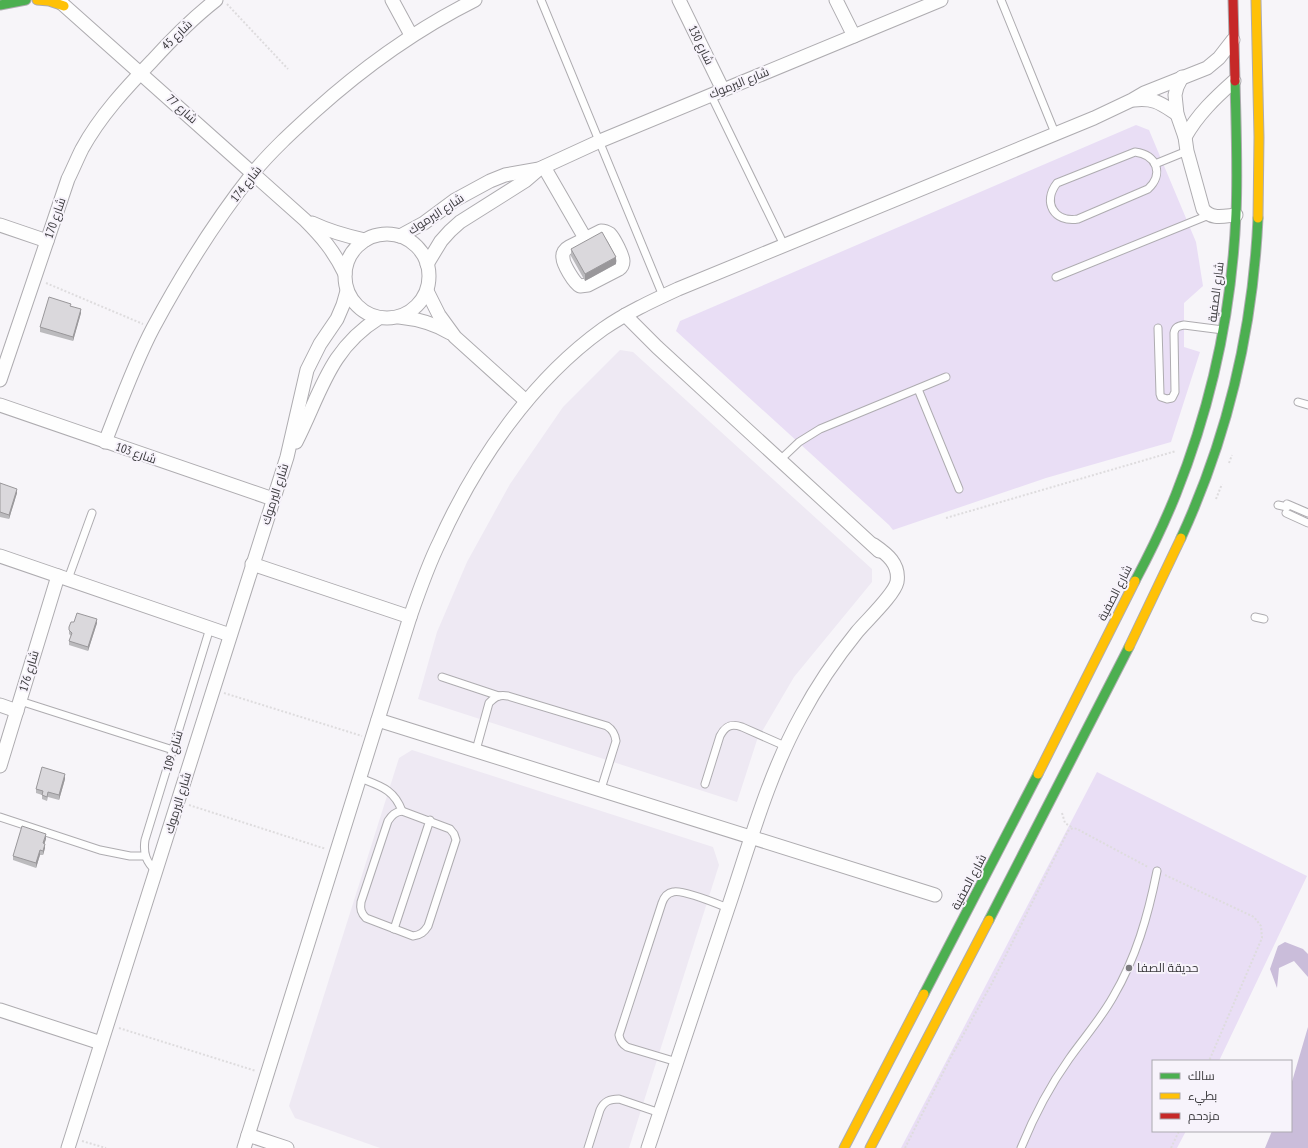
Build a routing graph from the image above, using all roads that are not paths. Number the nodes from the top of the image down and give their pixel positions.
1 (26, 0) edge
2 (37, 0) edge
3 (216, 0) edge
4 (392, 0) edge
5 (475, 0) edge
6 (542, 0) edge
7 (679, 0) edge
8 (836, 0) edge
9 (941, 0) edge
10 (1000, 0) edge
11 (1233, 0) edge
12 (1256, 0) edge
13 (61, 3) edge
14 (0, 5) edge
15 (411, 35) junction
16 (854, 36) junction
17 (1233, 40) junction
18 (140, 72) junction
19 (1182, 77) junction
20 (1234, 80) junction
21 (723, 90) junction
22 (711, 95) junction
23 (1132, 100) junction
24 (1177, 114) junction
25 (1055, 133) junction
26 (1185, 137) junction
27 (600, 141) junction
28 (1188, 151) junction
29 (1155, 164) junction
30 (542, 168) junction
31 (253, 173) junction
32 (1209, 215) junction
33 (1236, 215) junction
34 (305, 220) junction
35 (0, 225) edge
36 (400, 236) junction
37 (585, 238) junction
38 (365, 240) junction
39 (47, 241) junction
40 (784, 245) junction
41 (428, 264) junction
42 (344, 274) junction
43 (1056, 277) dead end
44 (347, 291) junction
45 (427, 291) junction
46 (663, 296) junction
47 (625, 315) junction
48 (399, 317) junction
49 (379, 318) junction
50 (1158, 328) dead end
51 (1223, 330) junction
52 (455, 337) junction
53 (946, 377) dead end
54 (0, 380) edge
55 (918, 389) junction
56 (1210, 390) junction
57 (1225, 395) junction
58 (526, 401) junction
59 (1298, 402) dead end
60 (0, 405) edge
61 (1308, 405) edge
62 (105, 442) junction
63 (287, 457) junction
64 (780, 460) junction
65 (959, 489) dead end
66 (273, 499) junction
67 (1278, 505) dead end
68 (1287, 508) junction
69 (92, 513) dead end
70 (1308, 513) edge
71 (1308, 523) edge
72 (0, 556) edge
73 (252, 564) junction
74 (63, 577) junction
75 (410, 617) junction
76 (1255, 617) dead end
77 (1264, 619) dead end
78 (210, 628) junction
79 (230, 635) junction
80 (442, 677) dead end
81 (498, 696) junction
82 (0, 705) edge
83 (19, 706) junction
84 (378, 720) junction
85 (785, 746) junction
86 (173, 750) junction
87 (476, 750) junction
88 (0, 766) edge
89 (360, 778) junction
90 (705, 784) dead end
91 (601, 789) junction
92 (402, 811) junction
93 (0, 817) edge
94 (430, 820) junction
95 (751, 838) junction
96 (145, 856) junction
97 (156, 871) junction
98 (1157, 871) road end
99 (935, 894) dead end
100 (728, 908) junction
101 (394, 929) junction
102 (0, 1010) edge
103 (101, 1043) junction
104 (677, 1062) junction
105 (660, 1113) junction
106 (248, 1135) junction
107 (70, 1143) edge
108 (244, 1148) edge
109 (286, 1148) edge
110 (588, 1148) edge
111 (648, 1148) edge
112 (844, 1148) edge
113 (870, 1148) edge
114 (1022, 1148) edge

1 - 14 main road
2 - 13 main road
3 - 18 street, شارع 45
4 - 15 street
5 - 15 street, شارع 174
6 - 27 lane
7 - 21 street, شارع 130
8 - 16 street
9 - 16 street, شارع اليرموك
10 - 25 lane
11 - 17 main road, شارع الصفية
12 - 57 main road
13 - 18 street, شارع 77
15 - 31 street, شارع 174
16 - 21 street, شارع اليرموك
17 - 19 street
17 - 20 main road, شارع الصفية
18 - 31 street, شارع 77
18 - 39 street, شارع 170
19 - 23 street
19 - 24 street
20 - 26 street
20 - 33 main road, شارع الصفية
21 - 22 street, شارع اليرموك
22 - 27 street, شارع اليرموك
22 - 40 lane
23 - 24 street
23 - 25 street
24 - 26 street
25 - 40 street
26 - 28 street
27 - 30 street, شارع اليرموك
27 - 46 lane
28 - 29 lane
28 - 32 street
29 - 29 lane
30 - 36 street, شارع اليرموك
30 - 37 street
30 - 41 street, شارع اليرموك
31 - 34 street, شارع 77
31 - 62 street, شارع 174
32 - 33 street
32 - 43 lane
33 - 51 main road, شارع الصفية
34 - 38 street, شارع 77
34 - 42 street, شارع 77
35 - 39 street
36 - 38 street
36 - 41 street
37 - 37 street
38 - 42 street
39 - 54 street, شارع 170
40 - 46 street
41 - 45 street
42 - 44 street
44 - 49 street
44 - 63 street, شارع اليرموك
45 - 48 street
45 - 52 street
46 - 47 street
47 - 58 street
47 - 64 street
48 - 49 street
48 - 52 street
49 - 63 street, شارع اليرموك
50 - 51 lane
51 - 56 main road, شارع الصفية
52 - 58 street
53 - 55 lane
55 - 64 lane
55 - 65 lane
56 - 57 main road
56 - 112 main road, شارع الصفية
57 - 113 main road
58 - 75 street
59 - 61 lane
60 - 62 street, شارع 103
62 - 66 street, شارع 103
63 - 66 street, شارع اليرموك
64 - 85 street
66 - 73 street, شارع اليرموك
67 - 68 lane
68 - 70 lane
68 - 71 lane
69 - 74 lane
72 - 74 street
73 - 75 street
73 - 79 street, شارع اليرموك
74 - 78 street
74 - 83 street, شارع 176
75 - 84 street
76 - 77 lane
78 - 79 street
78 - 86 lane, شارع 109
79 - 97 street, شارع اليرموك
80 - 81 lane
81 - 87 lane
81 - 91 lane
82 - 83 street
83 - 86 lane
83 - 88 street, شارع 176
84 - 87 street
84 - 89 street
85 - 90 lane
85 - 95 street
86 - 96 lane, شارع 109
87 - 91 street
89 - 92 lane
89 - 106 street
91 - 95 street
92 - 94 lane
92 - 101 lane
93 - 96 lane
94 - 101 lane
94 - 101 lane
95 - 99 street
95 - 100 street
96 - 97 lane
97 - 103 street, شارع اليرموك
98 - 114 lane
100 - 104 street
100 - 104 lane
102 - 103 street
103 - 107 street, شارع اليرموك
104 - 105 street
105 - 110 lane
105 - 111 street
106 - 108 street
106 - 109 street

